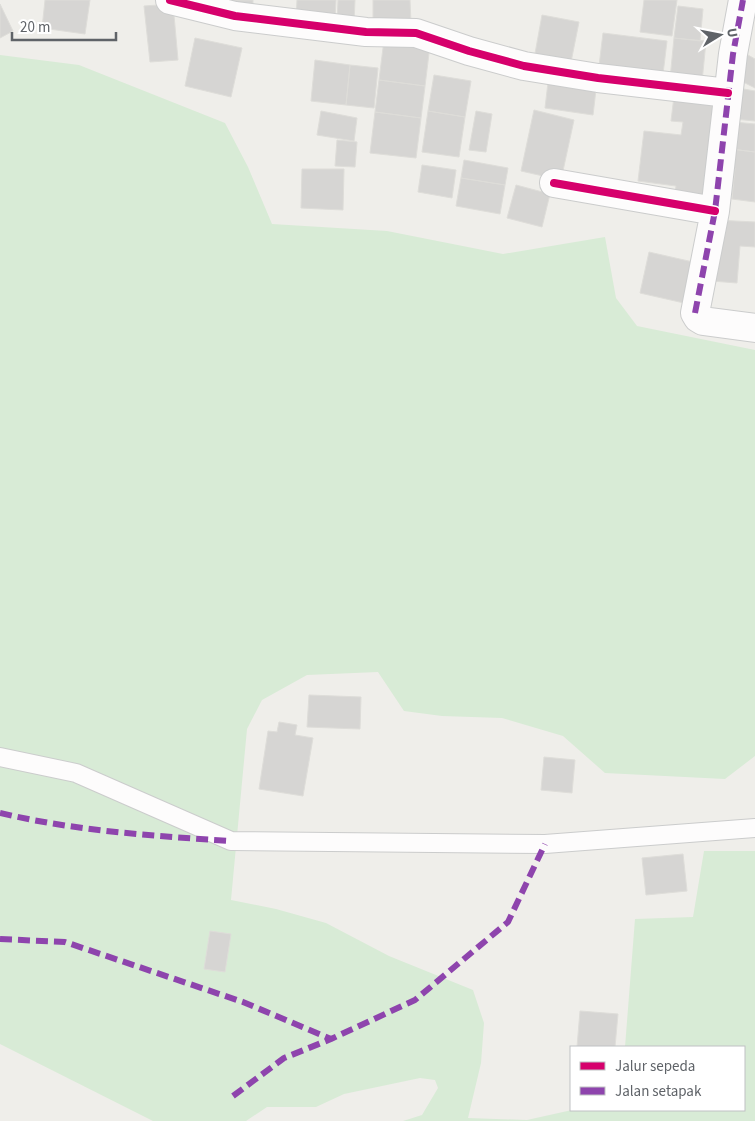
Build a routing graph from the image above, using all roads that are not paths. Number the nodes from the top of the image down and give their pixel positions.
1 (170, 0) edge
2 (743, 0) edge
3 (728, 93) junction
4 (554, 183) dead end
5 (715, 211) junction
6 (755, 328) edge
7 (0, 757) edge
8 (755, 828) edge

1 - 3 street
2 - 3 street
3 - 5 street
4 - 5 street
5 - 6 street
7 - 8 lane

